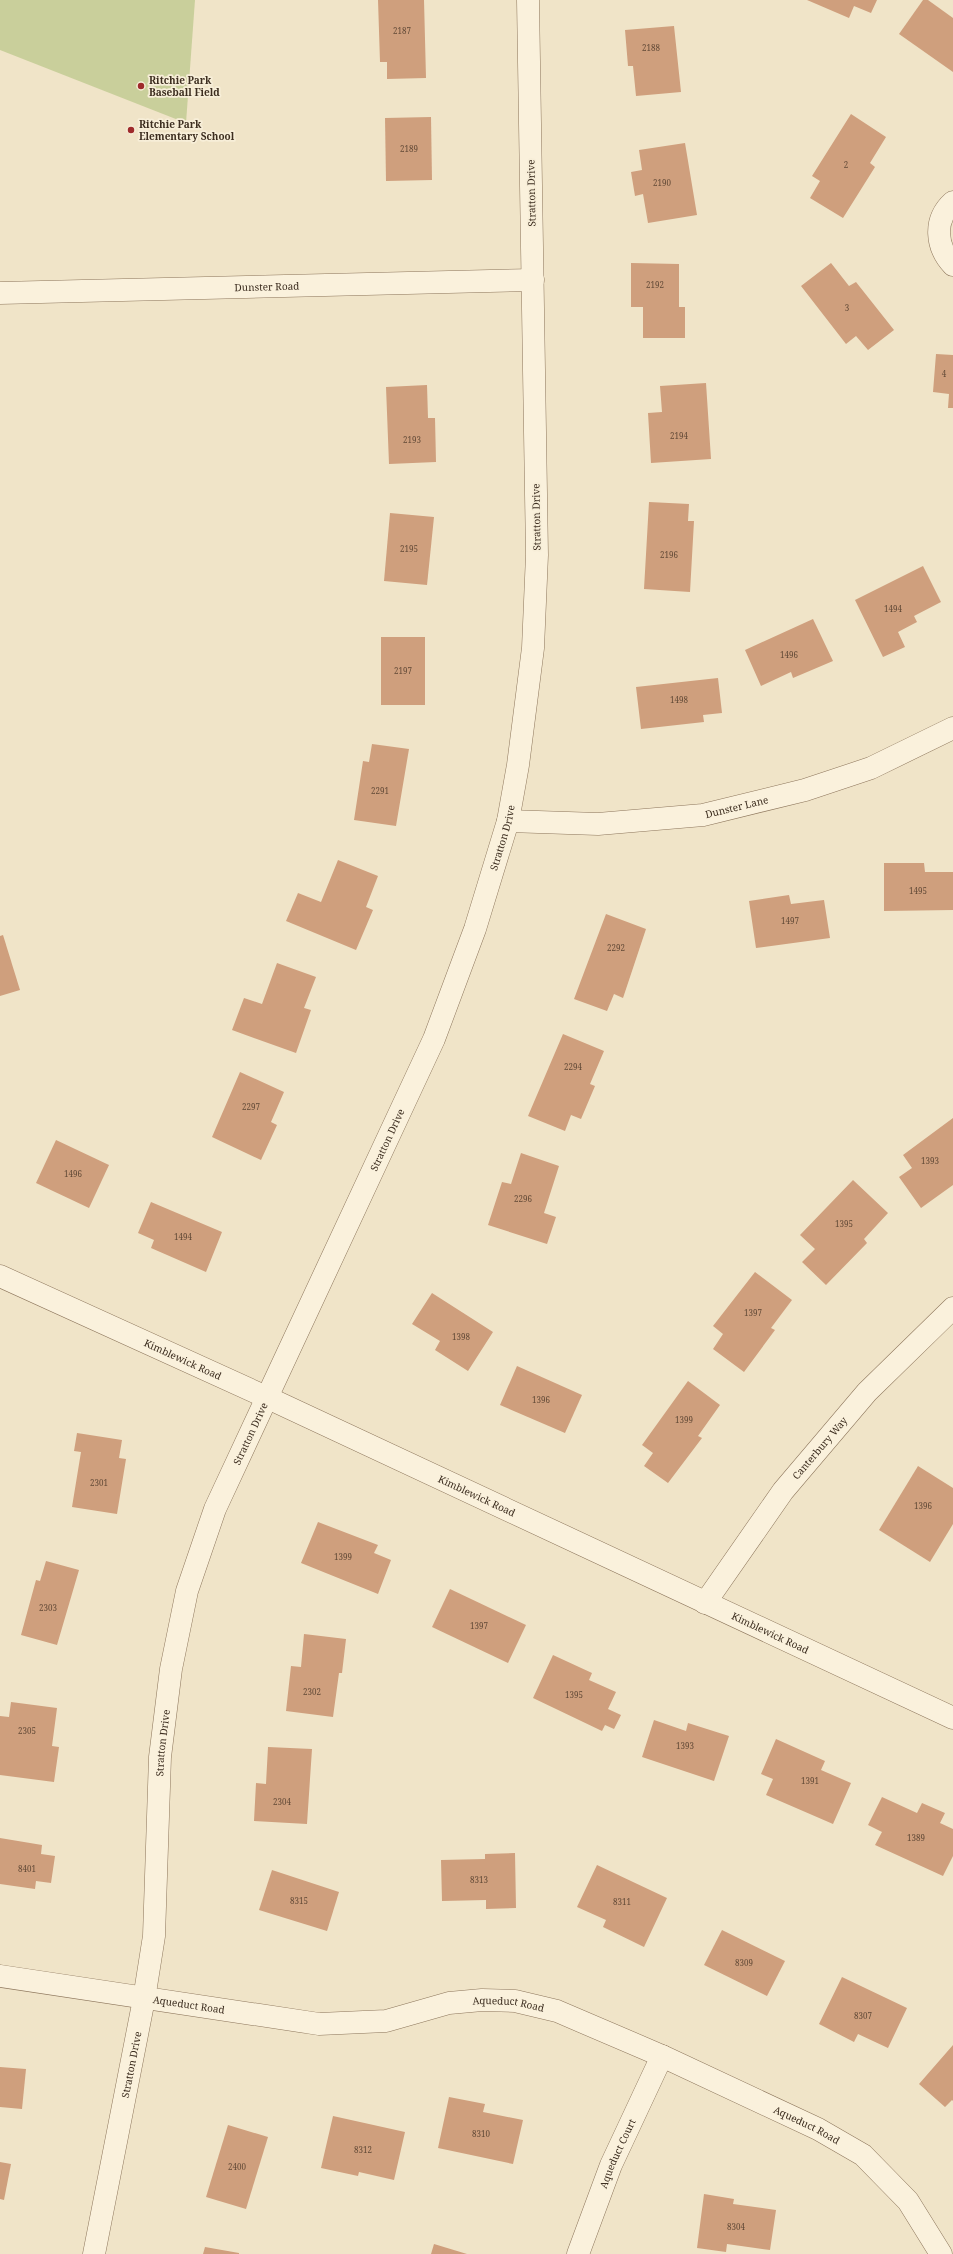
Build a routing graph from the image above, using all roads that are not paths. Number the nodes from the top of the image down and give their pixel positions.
1 (528, 0) edge
2 (953, 202) edge
3 (953, 266) edge
4 (533, 280) junction
5 (0, 293) edge
6 (953, 728) edge
7 (508, 821) junction
8 (0, 1276) edge
9 (953, 1308) edge
10 (266, 1397) junction
11 (705, 1602) junction
12 (953, 1718) edge
13 (0, 1976) edge
14 (144, 1999) junction
15 (662, 2056) junction
16 (94, 2254) edge
17 (578, 2254) edge
18 (941, 2254) edge

1 - 4 street, Stratton Drive
2 - 3 street
4 - 5 street, Dunster Road
4 - 7 street, Stratton Drive
6 - 7 street, Dunster Lane
7 - 10 street, Stratton Drive
8 - 10 street, Kimblewick Road
9 - 11 street, Canterbury Way
10 - 11 street, Kimblewick Road
10 - 14 street, Stratton Drive
11 - 12 street, Kimblewick Road
13 - 14 street, Aqueduct Road
14 - 15 street, Aqueduct Road
14 - 16 street, Stratton Drive
15 - 17 street, Aqueduct Court
15 - 18 street, Aqueduct Road

